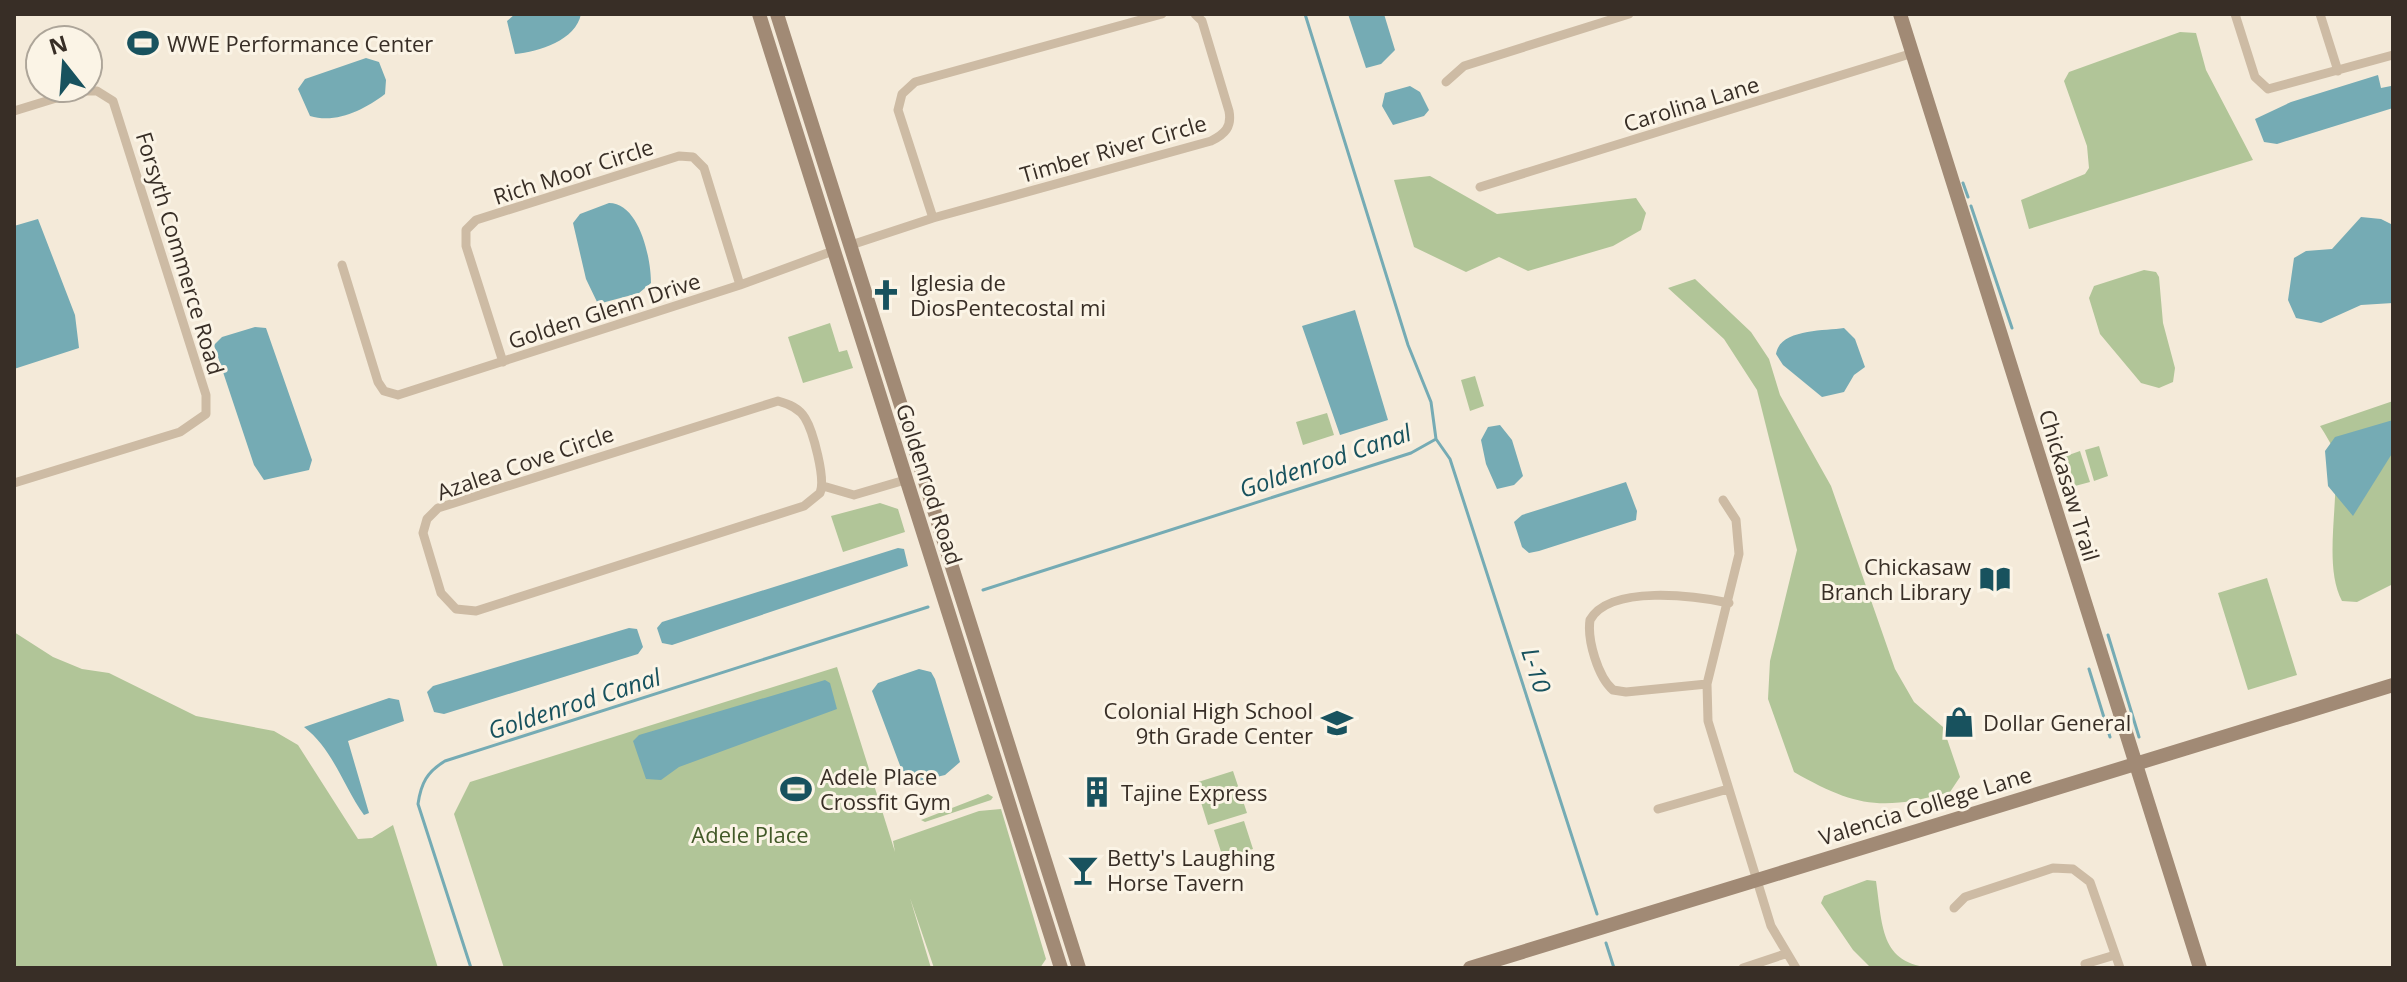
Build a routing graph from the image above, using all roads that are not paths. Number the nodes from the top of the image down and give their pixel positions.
1 (759, 14) edge
2 (777, 14) edge
3 (1162, 14) edge
4 (1195, 14) edge
5 (1629, 14) edge
6 (1900, 14) edge
7 (2235, 14) edge
8 (2320, 14) edge
9 (1913, 53) junction
10 (2393, 55) edge
11 (2338, 71) junction
12 (1446, 82) dead end
13 (14, 111) edge
14 (1480, 187) dead end
15 (933, 218) junction
16 (851, 245) junction
17 (833, 251) junction
18 (342, 265) dead end
19 (740, 285) junction
20 (503, 362) junction
21 (898, 455) junction
22 (923, 472) junction
23 (905, 480) junction
24 (14, 483) edge
25 (823, 486) junction
26 (1723, 500) dead end
27 (933, 505) junction
28 (1729, 603) junction
29 (1707, 684) junction
30 (2393, 685) edge
31 (2135, 763) junction
32 (998, 769) junction
33 (1022, 784) junction
34 (1728, 789) junction
35 (1658, 809) dead end
36 (1757, 880) junction
37 (1954, 908) dead end
38 (1785, 954) junction
39 (2115, 955) junction
40 (2085, 964) dead end
41 (1061, 968) edge
42 (1079, 968) edge
43 (1470, 968) edge
44 (1743, 968) edge
45 (1796, 968) edge
46 (2120, 968) edge
47 (2200, 968) edge

1 - 17 main road, Goldenrod Road
2 - 16 main road, Goldenrod Road
3 - 15 street
4 - 15 street, Timber River Circle
5 - 12 street
6 - 9 main road, Chickasaw Trail
7 - 11 street
8 - 11 street
9 - 14 street, Carolina Lane
9 - 31 main road, Chickasaw Trail
10 - 11 street
13 - 24 street, Forsyth Commerce Road
15 - 16 street, Timber River Circle
16 - 22 main road, Goldenrod Road
17 - 19 street, Golden Glenn Drive
17 - 21 main road, Goldenrod Road
18 - 20 street, Golden Glenn Drive
19 - 20 street, Golden Glenn Drive
19 - 20 street, Rich Moor Circle
21 - 22 main road
21 - 23 main road, Goldenrod Road
22 - 27 main road, Goldenrod Road
23 - 25 street
23 - 27 main road
23 - 32 main road, Goldenrod Road
25 - 25 street, Azalea Cove Circle
26 - 28 street
27 - 33 main road, Goldenrod Road
28 - 29 street
28 - 29 street
29 - 34 street
30 - 31 main road, Valencia College Lane
31 - 36 main road, Valencia College Lane
31 - 47 main road, Chickasaw Trail
32 - 33 main road
32 - 41 main road, Goldenrod Road
33 - 42 main road, Goldenrod Road
34 - 35 street
34 - 36 street
36 - 38 street
36 - 43 main road, Valencia College Lane
37 - 39 street
38 - 44 street
38 - 45 street
39 - 40 street
39 - 46 street

